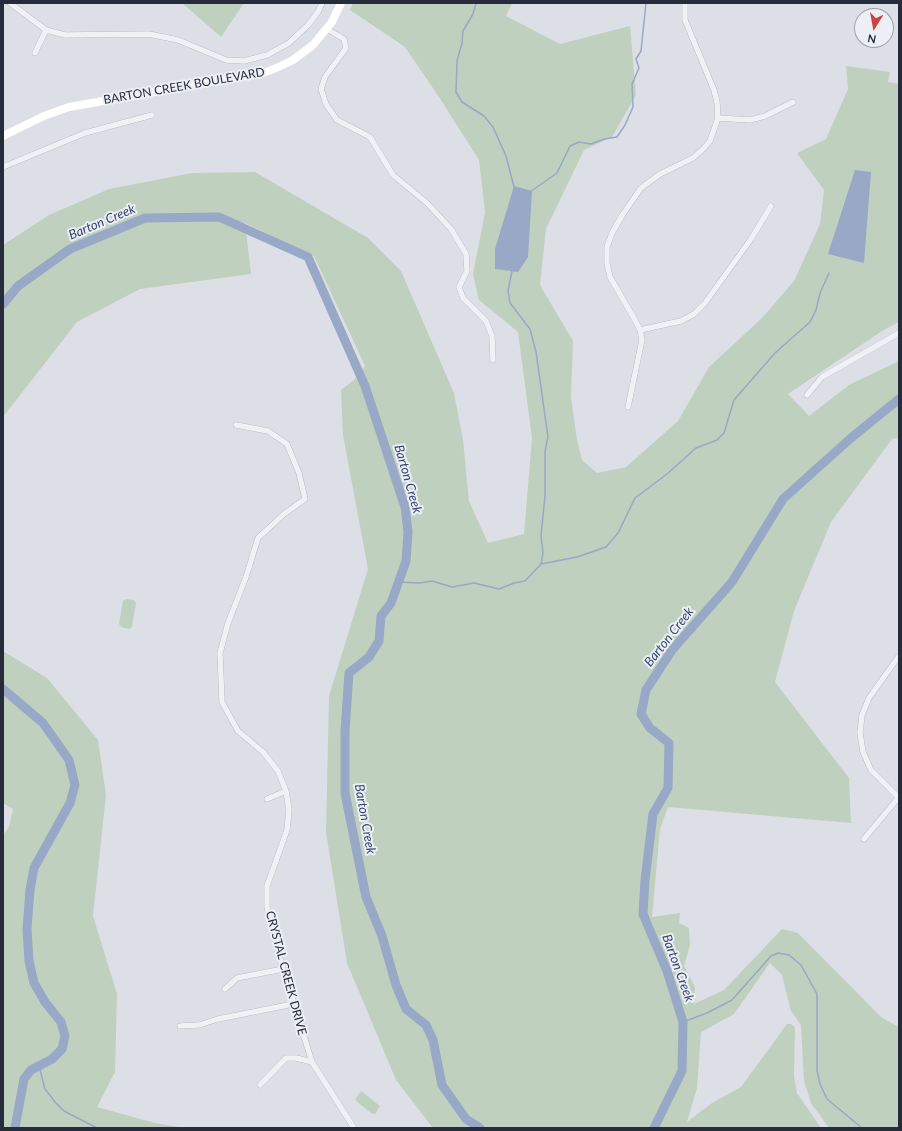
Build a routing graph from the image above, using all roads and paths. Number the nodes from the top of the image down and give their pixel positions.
1 (10, 3) edge
2 (322, 3) edge
3 (341, 3) edge
4 (685, 3) edge
5 (327, 28) junction
6 (46, 30) junction
7 (35, 53) dead end
8 (793, 102) dead end
9 (152, 114) dead end
10 (718, 118) junction
11 (3, 136) edge
12 (3, 167) edge
13 (771, 206) dead end
14 (640, 330) junction
15 (899, 333) edge
16 (493, 360) dead end
17 (807, 395) dead end
18 (628, 407) dead end
19 (236, 425) dead end
20 (899, 656) edge
21 (286, 791) junction
22 (899, 797) edge
23 (267, 799) dead end
24 (864, 839) dead end
25 (283, 969) junction
26 (225, 989) dead end
27 (293, 1004) junction
28 (180, 1026) dead end
29 (312, 1062) junction
30 (260, 1085) dead end
31 (354, 1128) edge

1 - 6 street
2 - 6 street
3 - 5 street, BARTON CREEK BOULEVARD
4 - 10 street
5 - 11 street, BARTON CREEK BOULEVARD
5 - 16 street
6 - 7 street
8 - 10 street
9 - 12 street
10 - 14 street
13 - 14 street
14 - 18 street
15 - 17 street
19 - 21 street, CRYSTAL CREEK DRIVE
20 - 22 street
21 - 23 street
21 - 25 street, CRYSTAL CREEK DRIVE
22 - 24 street
25 - 26 street
25 - 27 street, CRYSTAL CREEK DRIVE
27 - 28 street
27 - 29 street, CRYSTAL CREEK DRIVE
29 - 30 street
29 - 31 street, CRYSTAL CREEK DRIVE

